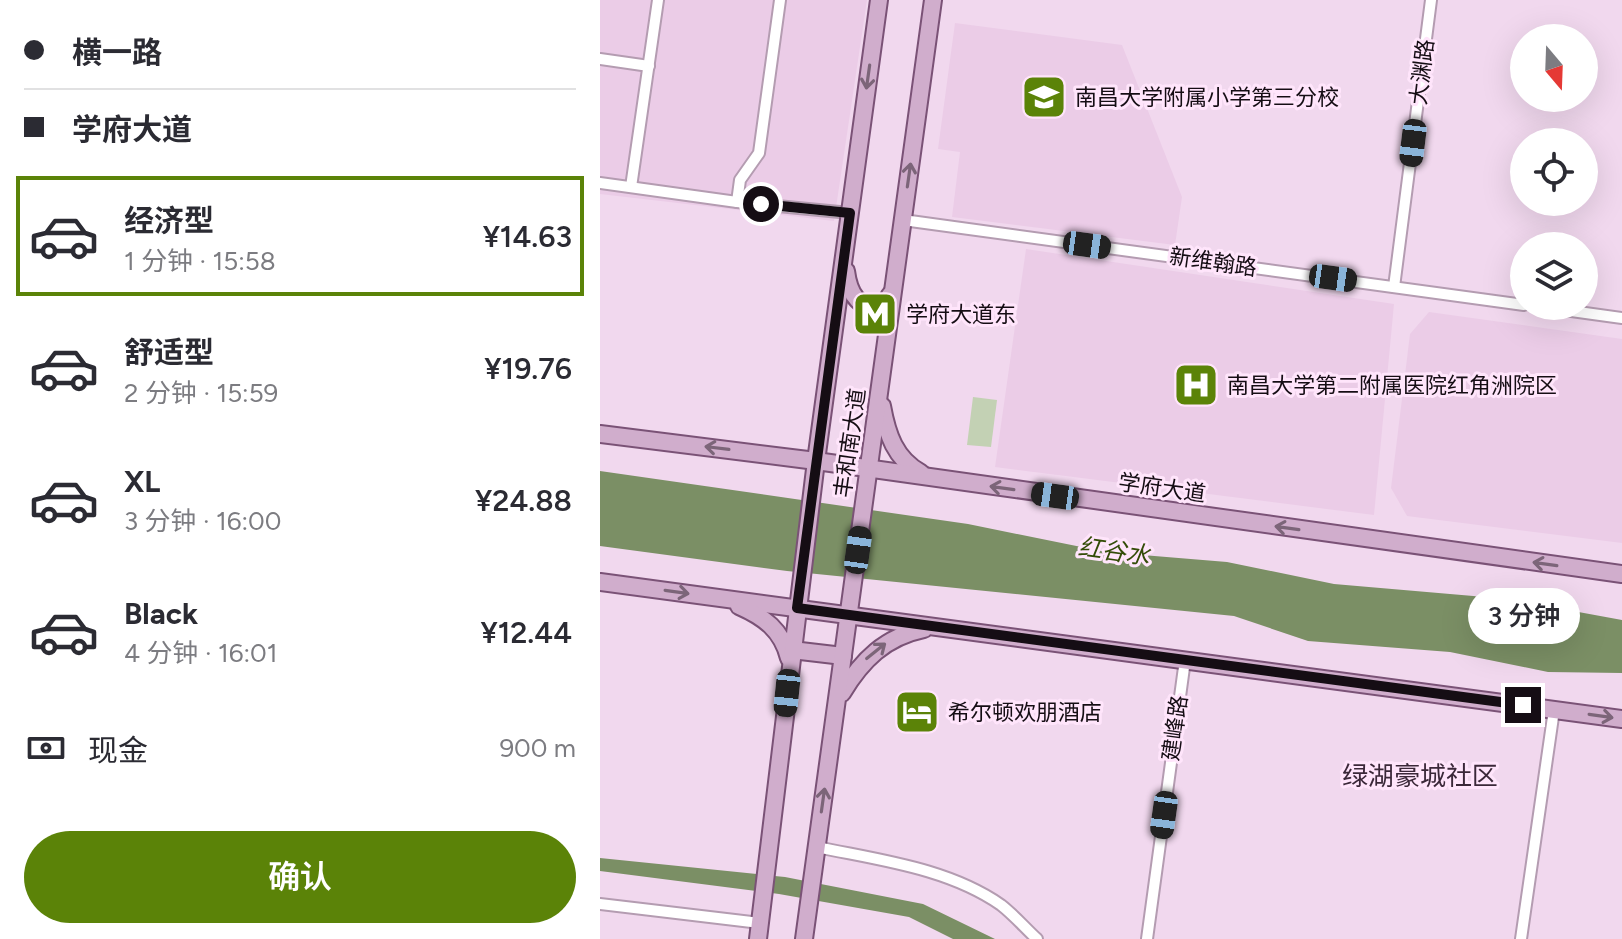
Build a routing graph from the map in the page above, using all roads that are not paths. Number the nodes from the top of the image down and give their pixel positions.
1 (658, 0) edge
2 (780, 0) edge
3 (879, 0) edge
4 (933, 0) edge
5 (1431, 0) edge
6 (600, 59) edge
7 (649, 66) junction
8 (600, 183) edge
9 (631, 187) junction
10 (737, 202) junction
11 (850, 213) junction
12 (903, 220) junction
13 (844, 253) junction
14 (897, 261) junction
15 (1394, 287) junction
16 (1510, 303) edge
17 (1598, 315) edge
18 (1622, 318) edge
19 (825, 391) junction
20 (880, 391) junction
21 (600, 434) edge
22 (759, 454) junction
23 (816, 461) junction
24 (869, 470) junction
25 (929, 478) junction
26 (1622, 574) edge
27 (600, 582) edge
28 (723, 598) junction
29 (798, 602) junction
30 (850, 606) junction
31 (935, 626) junction
32 (843, 656) junction
33 (791, 657) junction
34 (1185, 660) junction
35 (837, 702) junction
36 (1554, 710) junction
37 (1622, 719) edge
38 (817, 847) junction
39 (600, 904) edge
40 (759, 931) edge
41 (804, 939) edge
42 (1037, 939) edge
43 (1147, 939) edge
44 (1521, 939) edge

1 - 7 street
2 - 10 street
3 -> 11 main road, 丰和南大道
12 -> 4 main road, 丰和南大道
5 - 15 street, 大渊路
6 - 7 street
7 - 9 street
8 - 9 street
9 - 10 street
10 - 11 street
11 - 13 main road, 丰和南大道
12 - 14 main road, 丰和南大道
12 - 15 street, 新维翰路
13 - 14 main road
13 - 19 main road, 丰和南大道
14 - 20 main road, 丰和南大道
15 - 16 street, 新维翰路
17 - 18 street
19 - 22 main road
19 - 23 main road, 丰和南大道
20 - 24 main road, 丰和南大道
20 - 25 main road
22 -> 21 main road, 学府大道
22 - 23 main road, 学府大道
23 - 24 main road, 学府大道
23 - 29 main road, 丰和南大道
24 - 25 main road, 学府大道
24 - 30 main road, 丰和南大道
26 -> 25 main road, 学府大道
27 -> 28 main road
28 - 29 main road
28 - 33 main road
29 - 30 main road
29 - 33 main road, 丰和南大道
30 - 31 main road
30 - 32 main road, 丰和南大道
31 - 34 main road
35 -> 31 main road
32 - 33 main road
32 - 35 main road, 丰和南大道
33 - 40 main road, 丰和南大道
34 - 36 main road
34 - 43 street, 建峰路
38 -> 35 main road, 丰和南大道
36 -> 37 main road
36 - 44 street
38 - 41 main road, 丰和南大道
38 - 42 street
39 - 40 street

